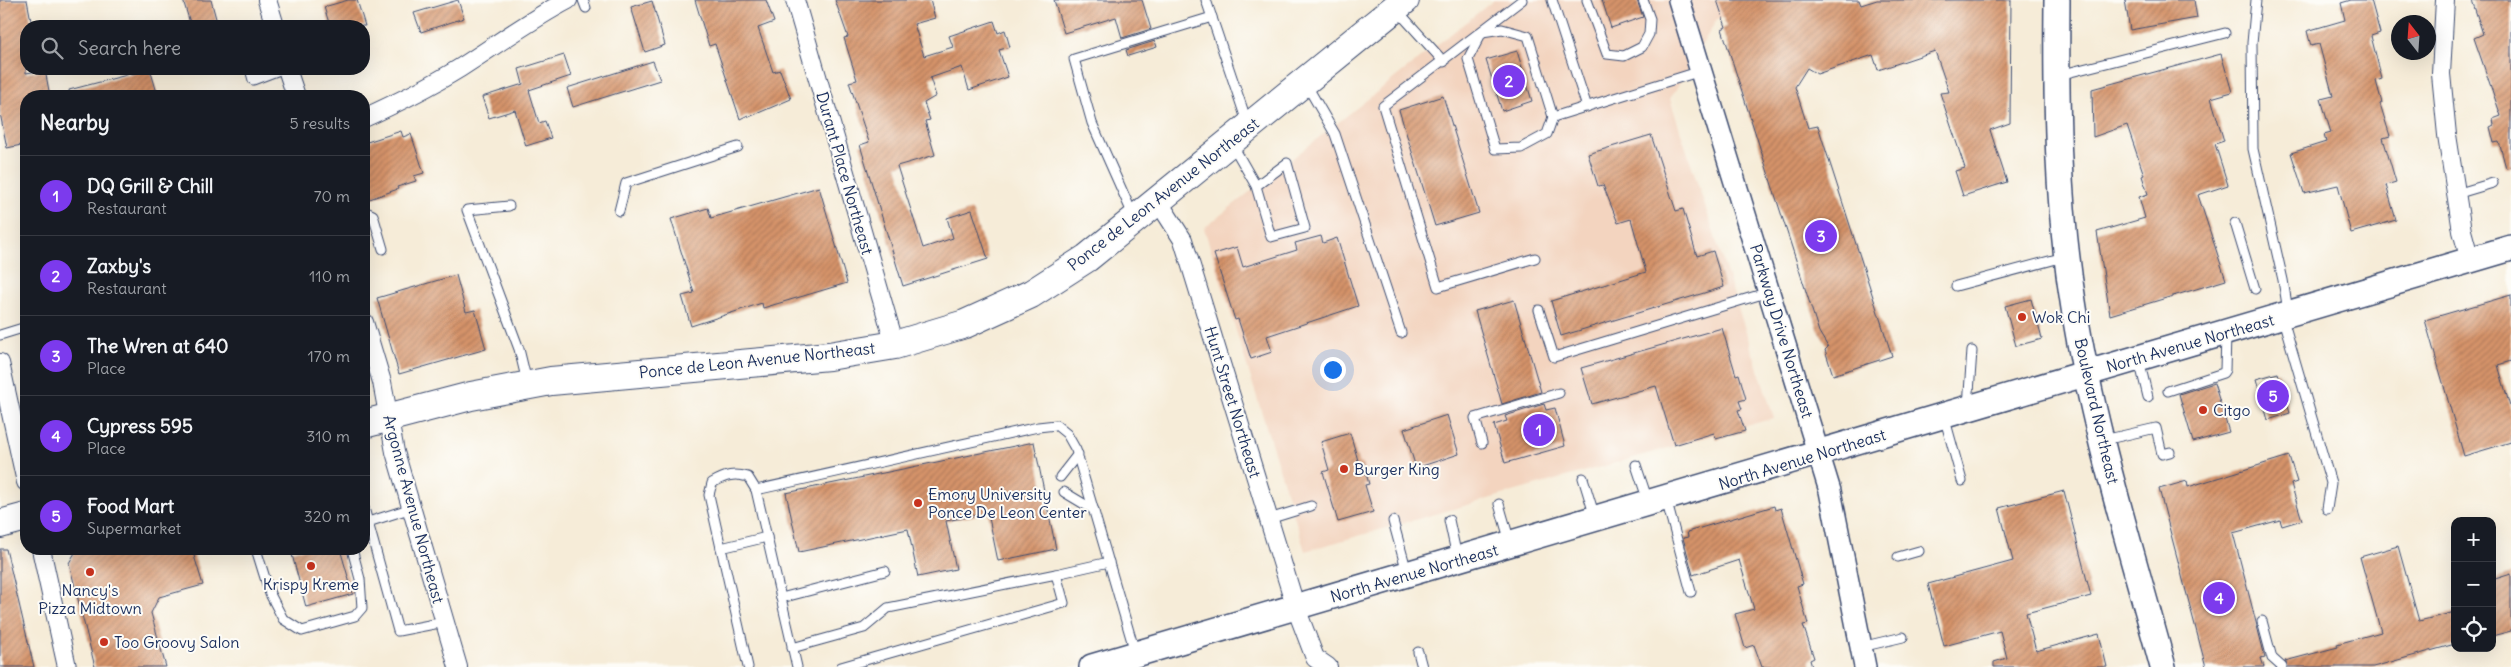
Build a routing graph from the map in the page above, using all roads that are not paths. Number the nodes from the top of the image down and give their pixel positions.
1 (267, 0) edge
2 (568, 0) edge
3 (795, 0) edge
4 (1206, 0) edge
5 (1522, 0) edge
6 (1552, 0) edge
7 (1587, 0) edge
8 (1643, 0) edge
9 (1679, 0) edge
10 (2057, 0) edge
11 (2256, 0) edge
12 (2445, 0) edge
13 (1400, 4) edge
14 (1212, 17) junction
15 (273, 20) edge
16 (1482, 32) junction
17 (2225, 34) dead end
18 (1444, 62) junction
19 (1701, 71) junction
20 (252, 75) edge
21 (266, 75) edge
22 (289, 75) edge
23 (2056, 75) junction
24 (1304, 82) junction
25 (294, 90) edge
26 (1587, 107) junction
27 (370, 115) edge
28 (1554, 117) junction
29 (1240, 135) junction
30 (738, 147) dead end
31 (2493, 183) dead end
32 (1256, 186) junction
33 (2456, 194) junction
34 (1158, 201) junction
35 (509, 206) dead end
36 (619, 211) dead end
37 (370, 214) edge
38 (1135, 220) junction
39 (2235, 223) dead end
40 (2511, 248) edge
41 (383, 249) dead end
42 (2066, 256) junction
43 (1535, 258) dead end
44 (2470, 260) junction
45 (1956, 286) dead end
46 (2255, 289) dead end
47 (1769, 292) junction
48 (1539, 310) dead end
49 (2285, 315) junction
50 (20, 329) edge
51 (2226, 332) junction
52 (1401, 333) dead end
53 (0, 335) edge
54 (370, 342) edge
55 (895, 345) junction
56 (1972, 351) dead end
57 (2139, 358) junction
58 (0, 362) edge
59 (2086, 374) junction
60 (528, 386) junction
61 (2168, 391) dead end
62 (1559, 393) dead end
63 (2148, 396) dead end
64 (1968, 409) junction
65 (1944, 416) junction
66 (376, 420) edge
67 (2102, 441) junction
68 (1482, 443) dead end
69 (2170, 452) dead end
70 (20, 454) edge
71 (1078, 454) junction
72 (1820, 454) junction
73 (1636, 465) dead end
74 (1060, 477) dead end
75 (1584, 478) dead end
76 (1962, 481) dead end
77 (756, 490) junction
78 (1064, 492) dead end
79 (1658, 501) junction
80 (1499, 504) dead end
81 (1311, 506) dead end
82 (412, 508) junction
83 (2327, 509) dead end
84 (1094, 510) junction
85 (20, 519) edge
86 (1269, 519) junction
87 (1393, 520) dead end
88 (1449, 520) dead end
89 (1595, 520) junction
90 (370, 521) edge
91 (0, 524) edge
92 (370, 529) edge
93 (767, 537) junction
94 (1510, 545) junction
95 (721, 548) junction
96 (1919, 551) dead end
97 (42, 555) edge
98 (258, 555) edge
99 (354, 555) edge
100 (1898, 557) dead end
101 (1458, 560) junction
102 (1109, 562) junction
103 (885, 572) dead end
104 (1056, 574) junction
105 (1408, 575) junction
106 (1691, 592) dead end
107 (781, 598) junction
108 (1296, 608) junction
109 (2262, 621) dead end
110 (445, 622) junction
111 (1903, 637) dead end
112 (792, 648) junction
113 (1418, 652) dead end
114 (1136, 654) junction
115 (1863, 657) edge
116 (67, 667) edge
117 (458, 667) edge
118 (748, 667) edge
119 (797, 667) edge
120 (841, 667) edge
121 (1092, 667) edge
122 (1328, 667) edge
123 (1422, 667) edge
124 (2163, 667) edge
125 (2282, 667) edge

1 - 15 street
2 - 27 street
3 - 55 street, Durant Place Northeast
4 - 14 lane
5 - 16 lane
6 - 26 lane
7 - 8 lane
9 - 19 street, Parkway Drive Northeast
10 - 23 main road, Boulevard Northeast
11 - 49 lane
12 - 33 street
13 - 18 lane
13 - 24 highway, Ponce de Leon Avenue Northeast
14 - 29 lane
14 - 38 lane
16 - 18 lane
16 - 28 lane
16 - 28 lane
17 - 23 lane
18 - 43 lane
19 - 26 lane
19 - 47 street, Parkway Drive Northeast
20 - 21 lane
22 - 25 street
23 - 42 main road, Boulevard Northeast
24 - 29 highway, Ponce de Leon Avenue Northeast
24 - 52 lane
26 - 28 lane
29 - 32 lane
29 - 34 highway, Ponce de Leon Avenue Northeast
30 - 36 lane
31 - 33 lane
32 - 32 lane
33 - 44 street
34 - 38 highway, Ponce de Leon Avenue Northeast
34 - 86 street, Hunt Street Northeast
35 - 60 lane
37 - 41 lane
38 - 55 highway, Ponce de Leon Avenue Northeast
39 - 46 lane
40 - 44 main road, North Avenue Northeast
42 - 45 lane
42 - 59 main road, Boulevard Northeast
44 - 49 main road, North Avenue Northeast
47 - 48 lane
47 - 72 street, Parkway Drive Northeast
49 - 51 main road, North Avenue Northeast
49 - 83 lane
50 - 53 lane
51 - 57 main road, North Avenue Northeast
51 - 61 lane
54 - 66 street, Argonne Avenue Northeast
55 - 60 highway, Ponce de Leon Avenue Northeast
56 - 64 lane
57 - 59 main road, North Avenue Northeast
57 - 63 lane
58 - 70 street
59 - 64 main road, North Avenue Northeast
59 - 67 main road, Boulevard Northeast
60 - 66 highway, Ponce de Leon Avenue Northeast
62 - 68 lane
64 - 65 main road, North Avenue Northeast
65 - 72 main road, North Avenue Northeast
65 - 76 lane
66 - 82 street, Argonne Avenue Northeast
67 - 69 lane
67 - 124 main road, Boulevard Northeast
71 - 74 lane
71 - 77 lane
71 - 84 lane
72 - 79 main road, North Avenue Northeast
72 - 115 street, Parkway Drive Northeast
73 - 79 lane
75 - 89 lane
77 - 93 lane
77 - 95 lane
78 - 84 lane
79 - 89 main road, North Avenue Northeast
79 - 106 lane
80 - 94 lane
81 - 86 lane
82 - 90 lane
82 - 110 street, Argonne Avenue Northeast
84 - 102 lane
85 - 91 highway
86 - 108 street, Hunt Street Northeast
87 - 105 lane
88 - 101 lane
89 - 94 main road, North Avenue Northeast
92 - 110 lane
93 - 95 lane
93 - 107 lane
94 - 101 main road, North Avenue Northeast
95 - 118 lane
96 - 100 lane
97 - 116 street
98 - 99 lane
101 - 105 main road, North Avenue Northeast
102 - 104 lane
102 - 114 lane
103 - 107 lane
104 - 112 lane
104 - 120 lane
105 - 108 main road, North Avenue Northeast
107 - 112 lane
108 - 114 main road, North Avenue Northeast
108 - 122 street, Hunt Street Northeast
109 - 125 lane
110 - 117 street, Argonne Avenue Northeast
111 - 115 lane
112 - 119 lane
113 - 123 lane
114 - 121 main road, North Avenue Northeast

